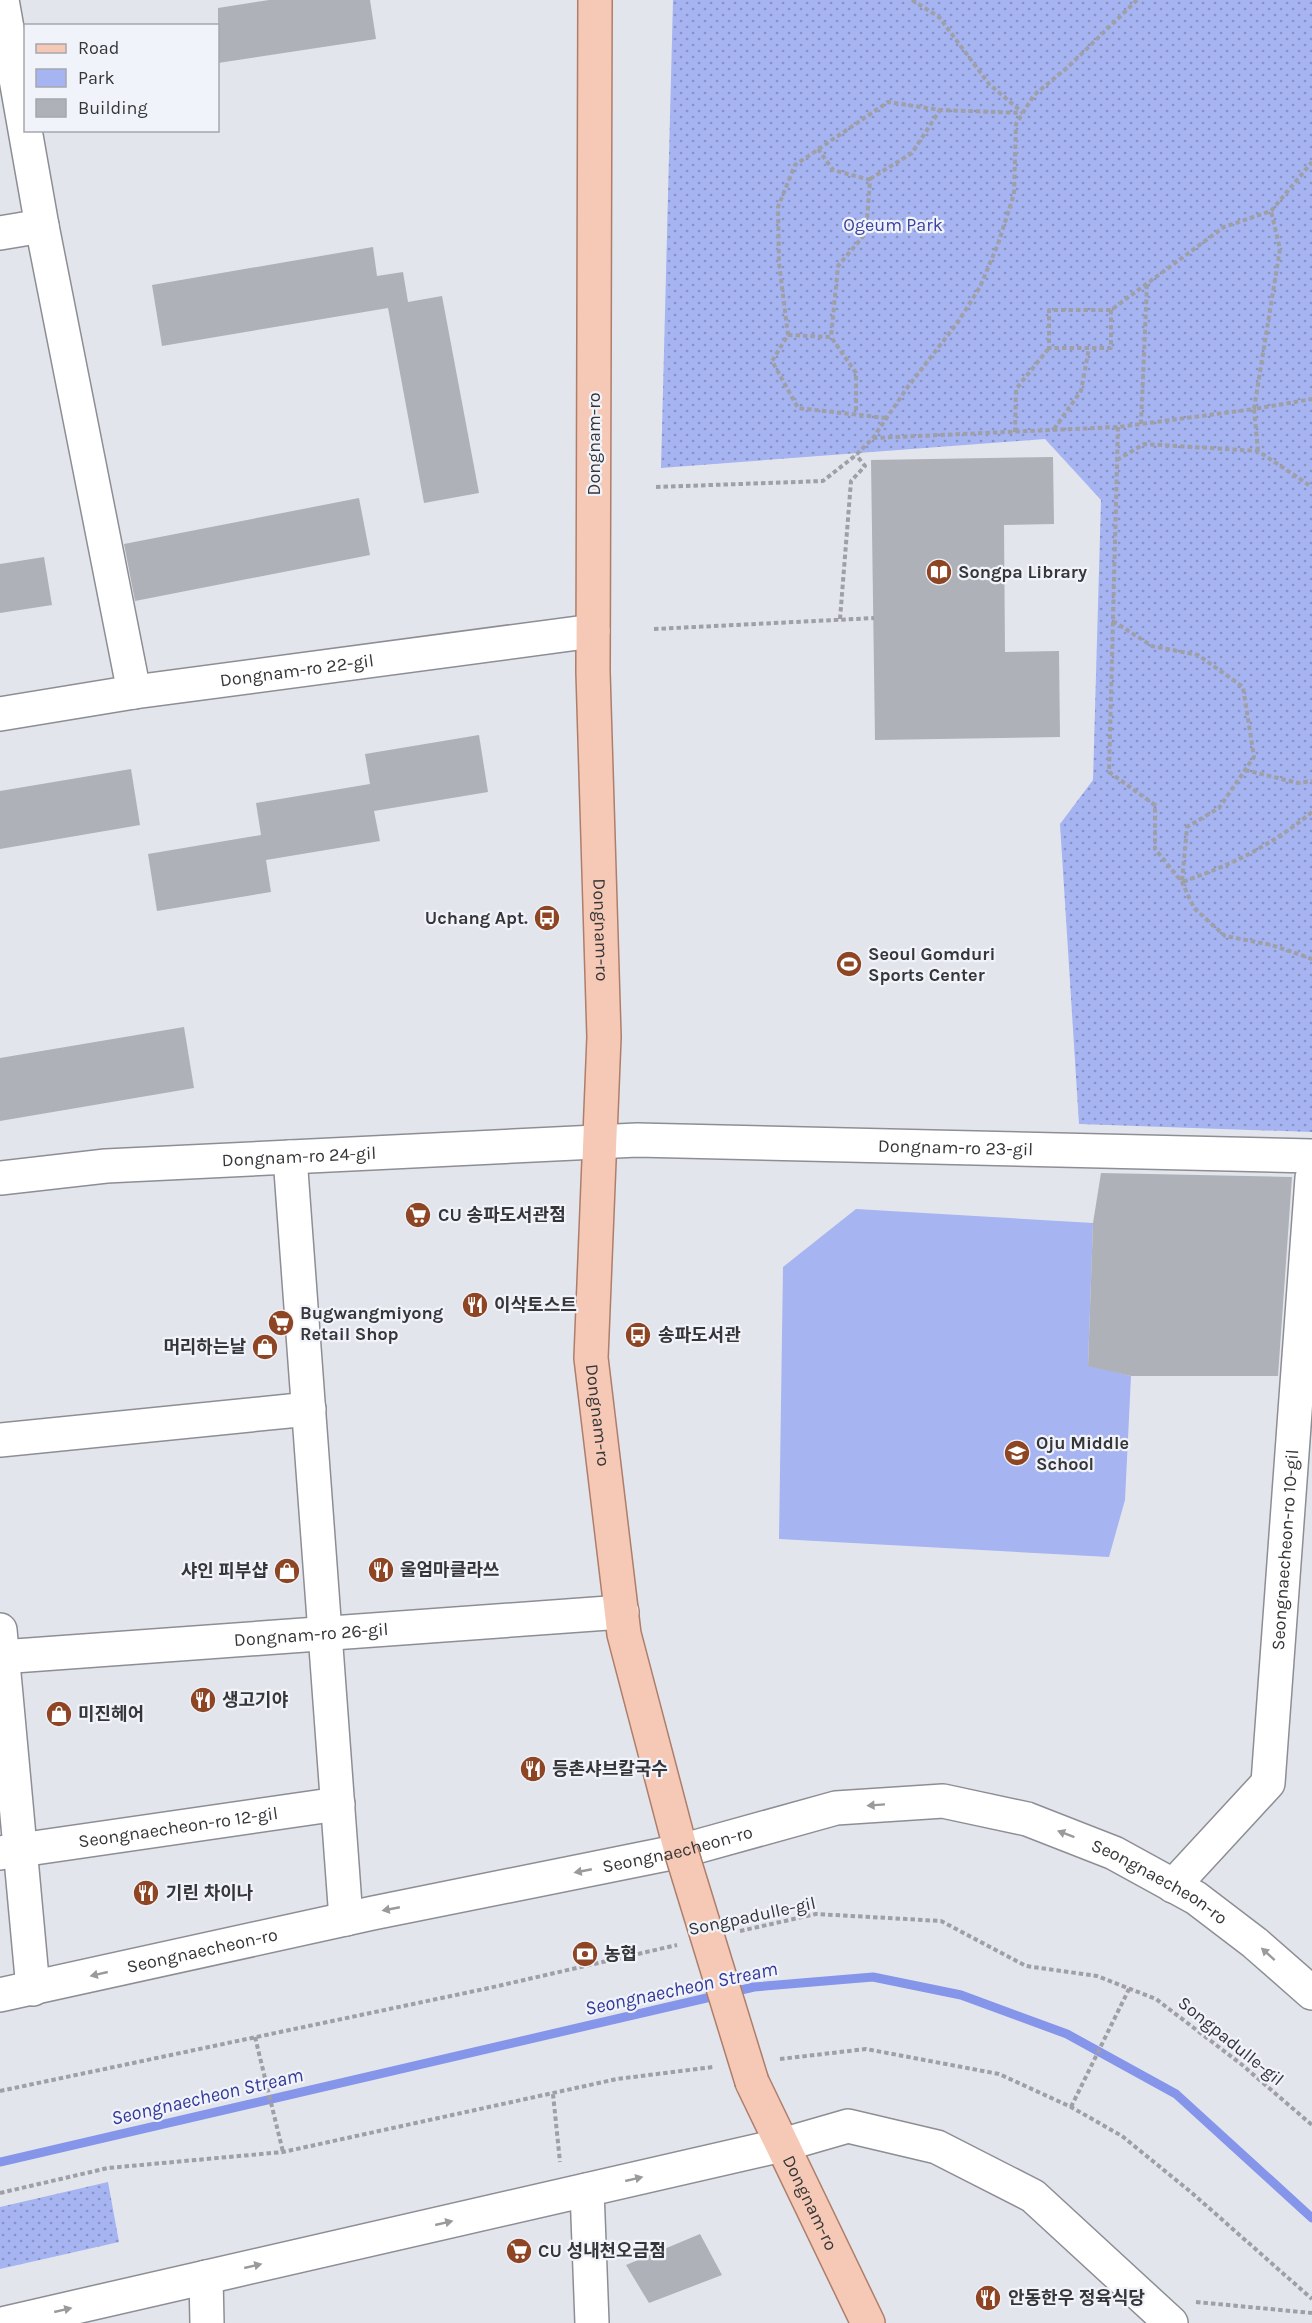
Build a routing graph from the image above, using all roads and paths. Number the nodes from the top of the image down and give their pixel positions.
1 (2, 0) edge
2 (595, 0) edge
3 (912, 0) edge
4 (1137, 0) edge
5 (940, 110) junction
6 (1023, 113) junction
7 (24, 124) edge
8 (25, 132) edge
9 (818, 149) junction
10 (1312, 162) edge
11 (870, 180) junction
12 (1271, 211) junction
13 (42, 226) junction
14 (0, 233) edge
15 (1147, 284) junction
16 (1111, 310) junction
17 (789, 335) junction
18 (831, 337) junction
19 (1049, 348) junction
20 (1089, 348) junction
21 (1312, 399) edge
22 (1254, 409) junction
23 (855, 414) junction
24 (886, 418) junction
25 (1142, 424) junction
26 (1118, 427) junction
27 (1053, 430) junction
28 (1015, 432) junction
29 (873, 438) junction
30 (1258, 451) junction
31 (856, 455) junction
32 (1117, 460) junction
33 (656, 487) dead end
34 (1312, 487) edge
35 (874, 618) dead end
36 (840, 620) junction
37 (1113, 621) junction
38 (654, 629) dead end
39 (593, 631) junction
40 (134, 692) junction
41 (0, 714) edge
42 (1245, 770) junction
43 (1312, 781) edge
44 (1312, 813) edge
45 (1182, 882) junction
46 (1312, 959) edge
47 (600, 1140) junction
48 (1312, 1156) edge
49 (290, 1157) junction
50 (0, 1178) edge
51 (1312, 1178) edge
52 (1304, 1391) edge
53 (309, 1409) junction
54 (0, 1440) edge
55 (622, 1612) junction
56 (325, 1632) junction
57 (1, 1648) edge
58 (338, 1804) junction
59 (10, 1851) edge
60 (681, 1851) junction
61 (1173, 1886) junction
62 (346, 1919) junction
63 (734, 1932) dead end
64 (687, 1943) dead end
65 (33, 1989) junction
66 (1130, 1989) junction
67 (1312, 1993) edge
68 (0, 1995) edge
69 (255, 2037) junction
70 (0, 2091) edge
71 (553, 2094) dead end
72 (1071, 2107) dead end
73 (1312, 2125) edge
74 (782, 2145) junction
75 (575, 2192) junction
76 (0, 2193) edge
77 (206, 2277) junction
78 (1142, 2297) junction
79 (1312, 2313) edge
80 (6, 2323) edge
81 (207, 2323) edge
82 (592, 2323) edge
83 (868, 2323) edge
84 (1171, 2323) edge

1 - 7 street
2 - 39 main road, Dongnam-ro
3 - 6 path
4 - 6 path
5 - 6 path
5 - 9 path
5 - 11 path
6 - 24 path
8 - 13 street
9 - 11 path
9 - 17 path
10 - 12 path
11 - 18 path
12 - 15 path
12 - 22 path
13 - 14 street
13 - 40 street
15 - 16 path
15 - 25 path
16 - 19 path
16 - 20 path
17 - 18 path
17 - 23 path
18 - 23 path
19 - 20 path
19 - 28 path
20 - 27 path
21 - 22 path
22 - 25 path
22 - 30 path
23 - 24 path
24 - 29 path
25 - 26 path
26 - 27 path
26 - 32 path
27 - 28 path
28 - 29 path
29 - 31 path
30 - 32 path
30 - 34 path
31 - 33 path
31 - 36 path
32 - 37 path
35 - 36 path
36 - 38 path
37 - 42 path
37 - 45 path
39 - 40 street, Dongnam-ro 22-gil
39 - 47 main road, Dongnam-ro
40 - 41 street, Dongnam-ro 22-gil
42 - 43 path
42 - 45 path
44 - 45 path
45 - 46 path
47 - 48 street, Dongnam-ro 23-gil
47 - 49 street, Dongnam-ro 24-gil
47 - 55 main road, Dongnam-ro
49 - 50 street, Dongnam-ro 24-gil
49 - 53 street
51 - 52 street, Seongnaecheon-ro 10-gil
52 - 61 street, Seongnaecheon-ro 10-gil
53 - 54 street
53 - 56 street
55 - 56 street, Dongnam-ro 26-gil
55 - 60 main road, Dongnam-ro
56 - 57 street, Dongnam-ro 26-gil
56 - 58 street
57 - 59 street
58 - 59 street, Seongnaecheon-ro 12-gil
58 - 62 street
59 - 65 street
61 -> 60 street, Seongnaecheon-ro
60 -> 62 street, Seongnaecheon-ro
60 - 74 main road, Dongnam-ro, bridge
67 -> 61 street, Seongnaecheon-ro
62 -> 65 street, Seongnaecheon-ro
63 - 66 path, Songpadulle-gil
64 - 69 path, Songpadulle-gil
65 - 68 street, Seongnaecheon-ro
66 - 72 path
66 - 73 path, Songpadulle-gil
69 - 70 path, Songpadulle-gil
69 - 76 path
71 - 75 path
75 -> 74 street
74 - 78 street
74 - 83 main road, Dongnam-ro
77 -> 75 street
75 - 82 street
80 -> 77 street
77 - 81 street
78 - 79 path
78 - 84 street

